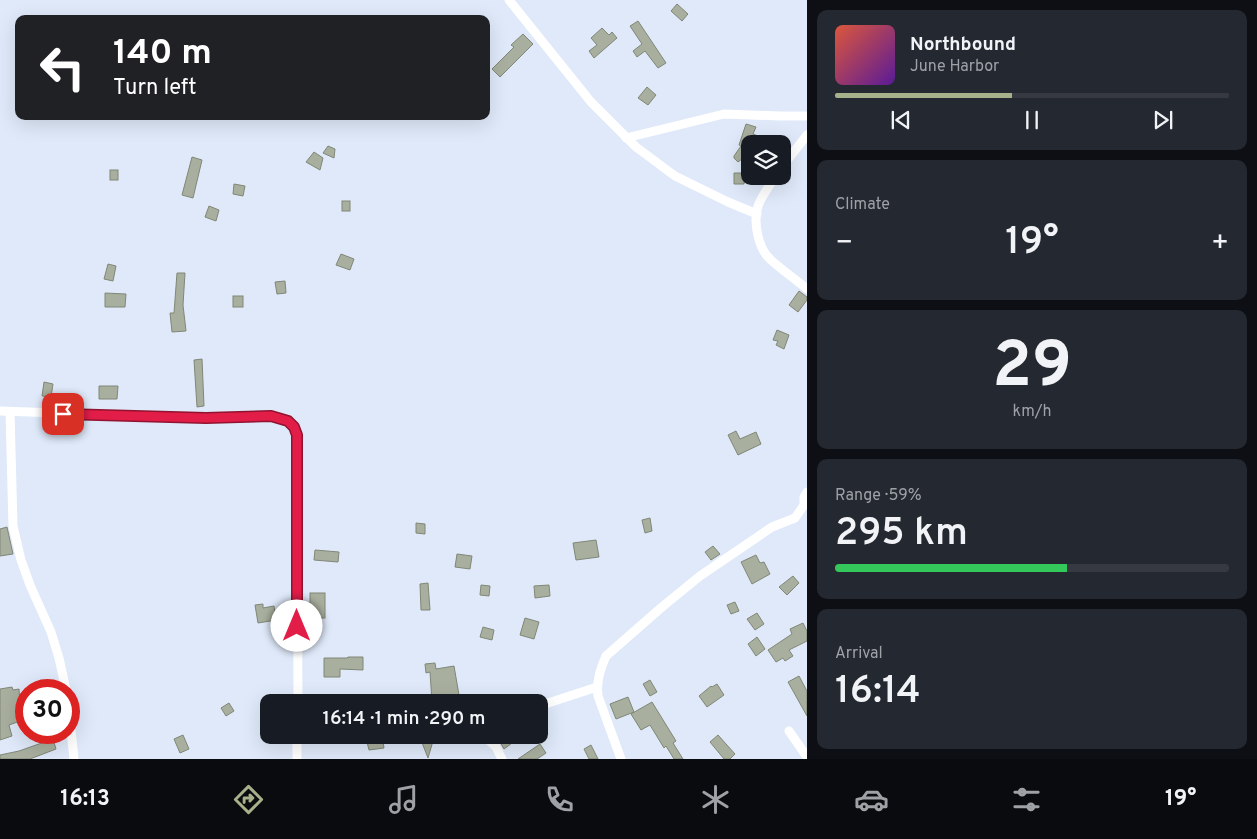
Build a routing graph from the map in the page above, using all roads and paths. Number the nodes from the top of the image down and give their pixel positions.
1 (509, 0) edge
2 (807, 116) edge
3 (807, 135) edge
4 (626, 138) junction
5 (791, 155) edge
6 (770, 185) edge
7 (757, 214) junction
8 (807, 289) edge
9 (5, 412) edge
10 (807, 492) edge
11 (806, 506) edge
12 (64, 679) edge
13 (597, 687) junction
14 (298, 694) edge
15 (548, 703) edge
16 (789, 731) dead end
17 (72, 744) edge
18 (297, 744) edge
19 (493, 744) edge
20 (807, 757) edge
21 (74, 759) edge
22 (297, 759) edge
23 (502, 759) edge
24 (621, 759) edge

1 - 4 street
2 - 4 street
3 - 5 street
4 - 7 street
6 - 7 street
7 - 8 street
9 - 12 street
9 - 14 street
10 - 11 street
11 - 13 street
13 - 15 street
13 - 24 street
16 - 20 street
17 - 21 street
18 - 22 street
19 - 23 street

